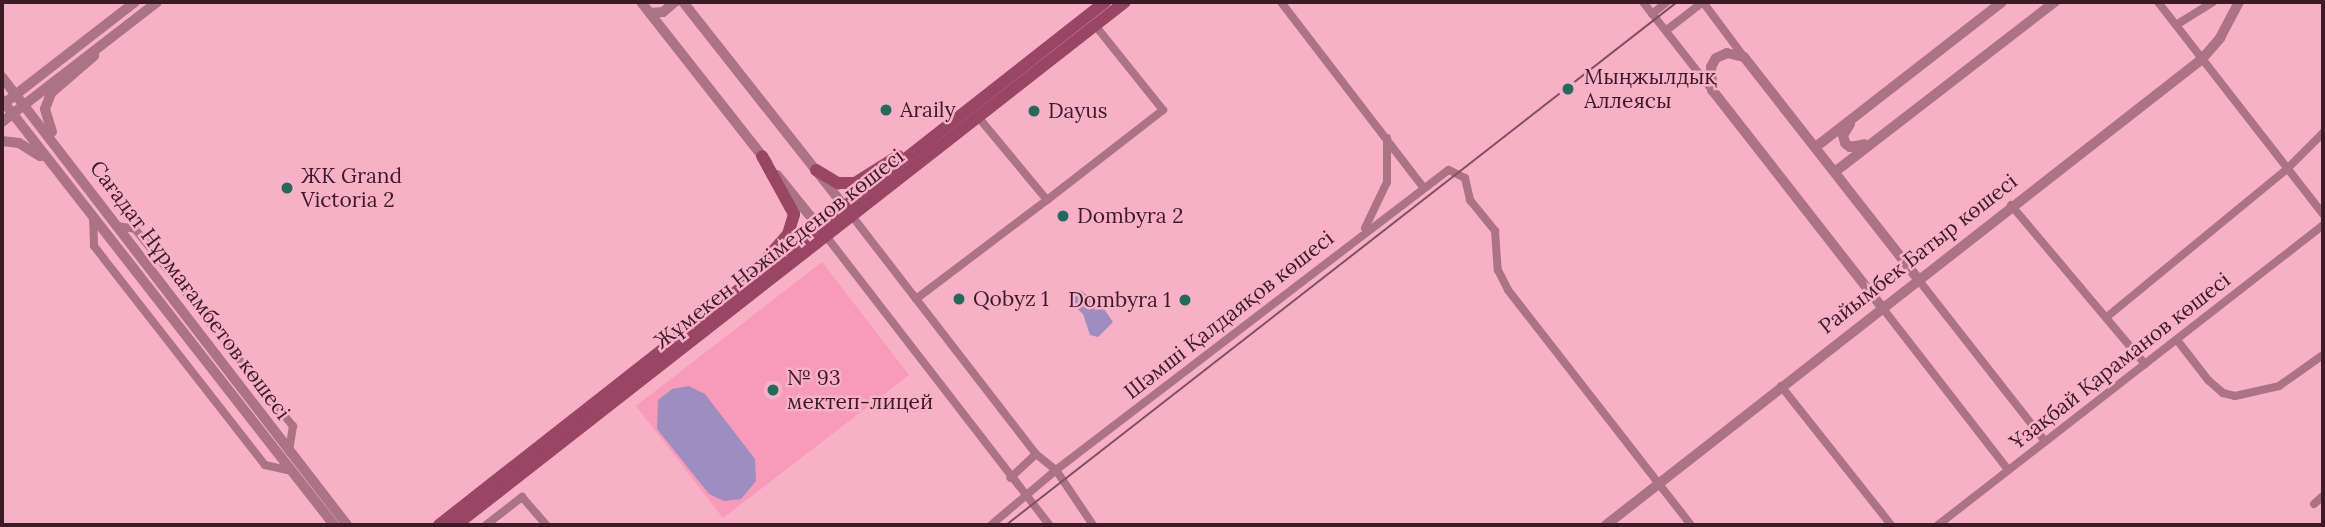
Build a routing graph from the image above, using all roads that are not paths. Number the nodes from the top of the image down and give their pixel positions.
1 (135, 2) edge
2 (158, 2) edge
3 (641, 2) edge
4 (675, 2) edge
5 (683, 2) edge
6 (1105, 2) edge
7 (1125, 2) edge
8 (1281, 2) edge
9 (1643, 2) edge
10 (1667, 2) edge
11 (1703, 2) edge
12 (2002, 2) edge
13 (2055, 2) edge
14 (2158, 2) edge
15 (2213, 2) edge
16 (2239, 2) edge
17 (650, 13) junction
18 (1652, 14) junction
19 (1095, 25) junction
20 (2176, 25) junction
21 (1668, 29) junction
22 (102, 44) junction
23 (1744, 57) junction
24 (2202, 58) junction
25 (2, 77) edge
26 (1712, 90) junction
27 (16, 95) junction
28 (2, 103) edge
29 (24, 105) junction
30 (12, 112) junction
31 (979, 118) junction
32 (1855, 118) junction
33 (2, 122) edge
34 (2323, 133) edge
35 (1387, 138) junction
36 (1877, 138) junction
37 (2, 141) edge
38 (923, 144) junction
39 (1817, 146) junction
40 (762, 156) junction
41 (2287, 169) junction
42 (816, 170) junction
43 (1836, 171) junction
44 (59, 173) junction
45 (83, 182) junction
46 (1422, 186) junction
47 (1046, 200) junction
48 (2011, 205) junction
49 (848, 211) junction
50 (2323, 214) edge
51 (93, 216) junction
52 (2323, 225) edge
53 (116, 226) junction
54 (822, 232) junction
55 (1362, 233) junction
56 (1917, 278) junction
57 (747, 283) junction
58 (916, 299) junction
59 (1881, 306) junction
60 (2108, 316) junction
61 (2177, 340) junction
62 (2323, 355) edge
63 (2146, 364) junction
64 (1781, 386) junction
65 (2045, 441) junction
66 (289, 452) junction
67 (1037, 454) junction
68 (288, 470) junction
69 (1056, 470) junction
70 (2008, 470) junction
71 (1010, 478) junction
72 (301, 485) junction
73 (1658, 485) junction
74 (2323, 496) edge
75 (1025, 498) junction
76 (2314, 504) dead end
77 (326, 525) edge
78 (334, 525) edge
79 (347, 525) edge
80 (439, 525) edge
81 (456, 525) edge
82 (486, 525) edge
83 (546, 525) edge
84 (990, 525) edge
85 (1049, 525) edge
86 (1093, 525) edge
87 (1606, 525) edge
88 (1691, 525) edge
89 (1891, 525) edge
90 (1938, 525) edge

1 - 27 street
2 - 22 street
3 - 17 street
4 - 17 street
5 - 42 street
6 - 38 main road, Жұмекен Нәжімеденов көшесі
7 - 19 main road, Жұмекен Нәжімеденов көшесі
8 - 35 street
9 - 18 street
10 - 18 street
11 - 21 street
11 - 23 street
12 - 32 street
13 - 36 street
14 - 20 street
15 - 20 street
16 - 24 street, Райымбек Батыр көшесі
17 - 40 street
18 - 21 street
19 - 31 main road, Жұмекен Нәжімеденов көшесі
19 - 47 street
20 - 24 street
21 - 26 street
22 - 29 street
22 - 45 street
23 - 26 street
23 - 39 street
24 - 41 street
24 - 48 street, Райымбек Батыр көшесі
25 - 27 street, Сағадат Нұрмағамбетов көшесі
26 - 59 street
27 - 28 street
27 - 29 street, Сағадат Нұрмағамбетов көшесі
28 - 30 street, Сағадат Нұрмағамбетов көшесі
29 - 30 street
29 - 45 street, Сағадат Нұрмағамбетов көшесі
30 - 33 street
30 - 44 street, Сағадат Нұрмағамбетов көшесі
31 - 47 street
31 - 49 main road, Жұмекен Нәжімеденов көшесі
32 - 36 street
32 - 39 street
34 - 41 street
35 - 46 street
35 - 55 street
36 - 43 street
37 - 44 street
38 - 42 main road
38 - 49 main road, Жұмекен Нәжімеденов көшесі
39 - 43 street
40 - 54 street
40 - 57 main road
41 - 50 street
41 - 60 street
42 - 49 street
43 - 56 street
44 - 51 street, Сағадат Нұрмағамбетов көшесі
45 - 53 street, Сағадат Нұрмағамбетов көшесі
46 - 55 street, Шәмші Қалдаяқов көшесі
46 - 73 street, Шәмші Қалдаяқов көшесі
47 - 58 street
48 - 56 street, Райымбек Батыр көшесі
48 - 60 street
49 - 54 main road, Жұмекен Нәжімеденов көшесі
49 - 58 street
51 - 68 street, Сағадат Нұрмағамбетов көшесі
51 - 68 street
52 - 61 street, Ұзақбай Қараманов көшесі
53 - 66 street, Сағадат Нұрмағамбетов көшесі
53 - 66 street
54 - 57 main road, Жұмекен Нәжімеденов көшесі
54 - 71 street
54 - 81 main road, Жұмекен Нәжімеденов көшесі
55 - 69 street, Шәмші Қалдаяқов көшесі
56 - 59 street, Райымбек Батыр көшесі
56 - 65 street
57 - 80 main road, Жұмекен Нәжімеденов көшесі
58 - 67 street
59 - 64 street, Райымбек Батыр көшесі
59 - 70 street
60 - 63 street
61 - 62 street
61 - 63 street, Ұзақбай Қараманов көшесі
63 - 65 street, Ұзақбай Қараманов көшесі
64 - 73 street, Райымбек Батыр көшесі
64 - 89 street
65 - 70 street, Ұзақбай Қараманов көшесі
66 - 79 street, Сағадат Нұрмағамбетов көшесі
67 - 69 street
67 - 71 street
68 - 72 street, Сағадат Нұрмағамбетов көшесі
69 - 75 street, Шәмші Қалдаяқов көшесі
69 - 86 street
70 - 90 street, Ұзақбай Қараманов көшесі
71 - 75 street
72 - 77 street
72 - 78 street, Сағадат Нұрмағамбетов көшесі
73 - 87 street, Райымбек Батыр көшесі
73 - 88 street
74 - 76 street
75 - 84 street, Шәмші Қалдаяқов көшесі
75 - 85 street
82 - 83 street

